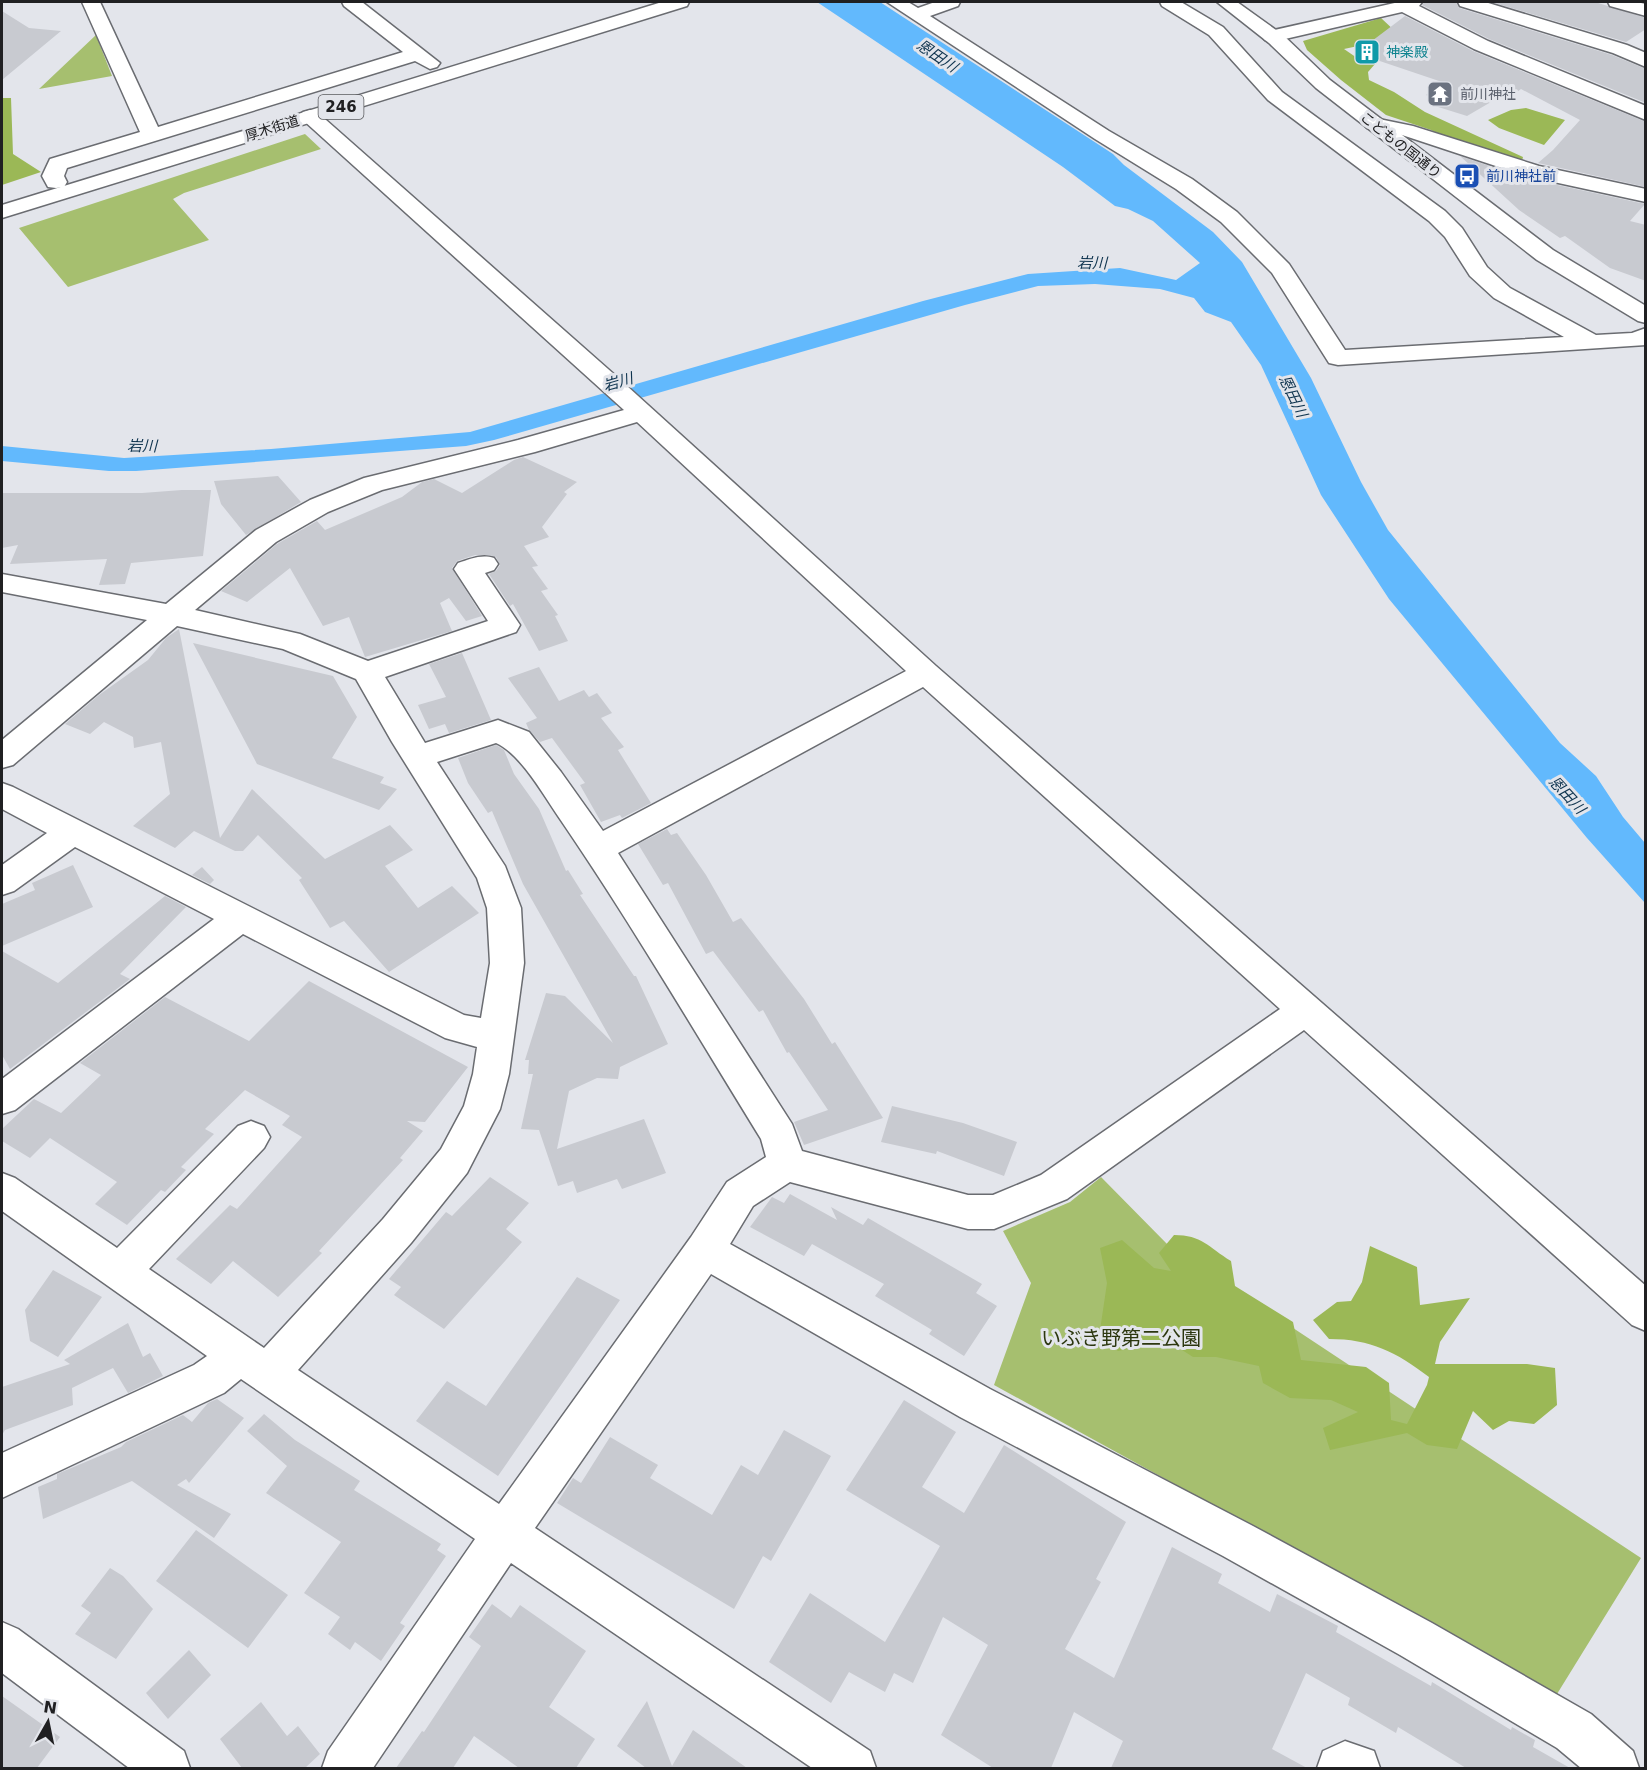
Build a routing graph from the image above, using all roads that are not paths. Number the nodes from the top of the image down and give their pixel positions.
1 (92, 2) edge
2 (351, 2) edge
3 (643, 2) edge
4 (680, 2) edge
5 (896, 2) edge
6 (951, 2) edge
7 (1169, 2) edge
8 (1226, 2) edge
9 (1334, 2) edge
10 (1467, 2) edge
11 (1617, 2) edge
12 (1409, 4) edge
13 (1646, 10) edge
14 (918, 14) junction
15 (1355, 18) junction
16 (1272, 36) junction
17 (417, 54) junction
18 (1646, 61) edge
19 (435, 66) junction
20 (1646, 114) edge
21 (310, 116) junction
22 (1374, 124) junction
23 (151, 134) junction
24 (56, 182) junction
25 (1646, 196) edge
26 (2, 199) edge
27 (2, 212) edge
28 (1646, 316) edge
29 (1646, 335) edge
30 (1589, 341) junction
31 (629, 402) junction
32 (468, 569) dead end
33 (2, 583) edge
34 (173, 615) junction
35 (367, 672) junction
36 (926, 673) junction
37 (418, 756) junction
38 (2, 757) edge
39 (2, 795) edge
40 (73, 831) junction
41 (598, 849) junction
42 (2, 882) edge
43 (241, 917) junction
44 (1305, 1010) junction
45 (496, 1036) junction
46 (2, 1099) edge
47 (251, 1137) dead end
48 (786, 1164) junction
49 (2, 1190) edge
50 (705, 1250) junction
51 (121, 1271) junction
52 (1646, 1312) edge
53 (254, 1364) junction
54 (2, 1477) edge
55 (505, 1533) junction
56 (2, 1645) edge
57 (167, 1768) edge
58 (345, 1768) edge
59 (853, 1768) edge
60 (1340, 1768) edge
61 (1357, 1768) edge
62 (1616, 1768) edge

1 - 23 main road
2 - 17 main road
3 - 19 main road, 厚木街道 / 246
4 - 21 main road, 厚木街道 / 246
5 - 14 main road
6 - 14 main road
7 - 30 main road
8 - 16 main road, こどもの国通り
9 - 15 main road
10 - 18 main road
11 - 13 main road
12 - 15 main road
12 - 20 main road
14 - 30 main road
15 - 16 main road
16 - 22 main road, こどもの国通り
17 - 19 main road
17 - 23 main road
19 - 24 main road, 厚木街道 / 246
21 - 27 main road, 厚木街道 / 246
21 - 31 main road
22 - 25 main road
22 - 28 main road, こどもの国通り
23 - 24 main road
24 - 26 main road, 厚木街道 / 246
29 - 30 main road
31 - 34 main road
31 - 36 main road
32 - 35 main road
33 - 34 main road
34 - 35 main road
34 - 38 main road
35 - 37 main road
36 - 41 main road
36 - 44 main road
37 - 41 main road
37 - 45 main road
39 - 40 main road
40 - 42 main road
40 - 43 main road
41 - 48 main road
43 - 45 main road
43 - 46 main road
44 - 48 main road
44 - 52 main road
45 - 53 main road
47 - 51 main road
48 - 50 main road
49 - 51 main road
50 - 55 main road
50 - 62 main road
51 - 53 main road
53 - 54 main road
53 - 55 main road
55 - 58 main road
55 - 59 main road
56 - 57 main road
60 - 61 main road

